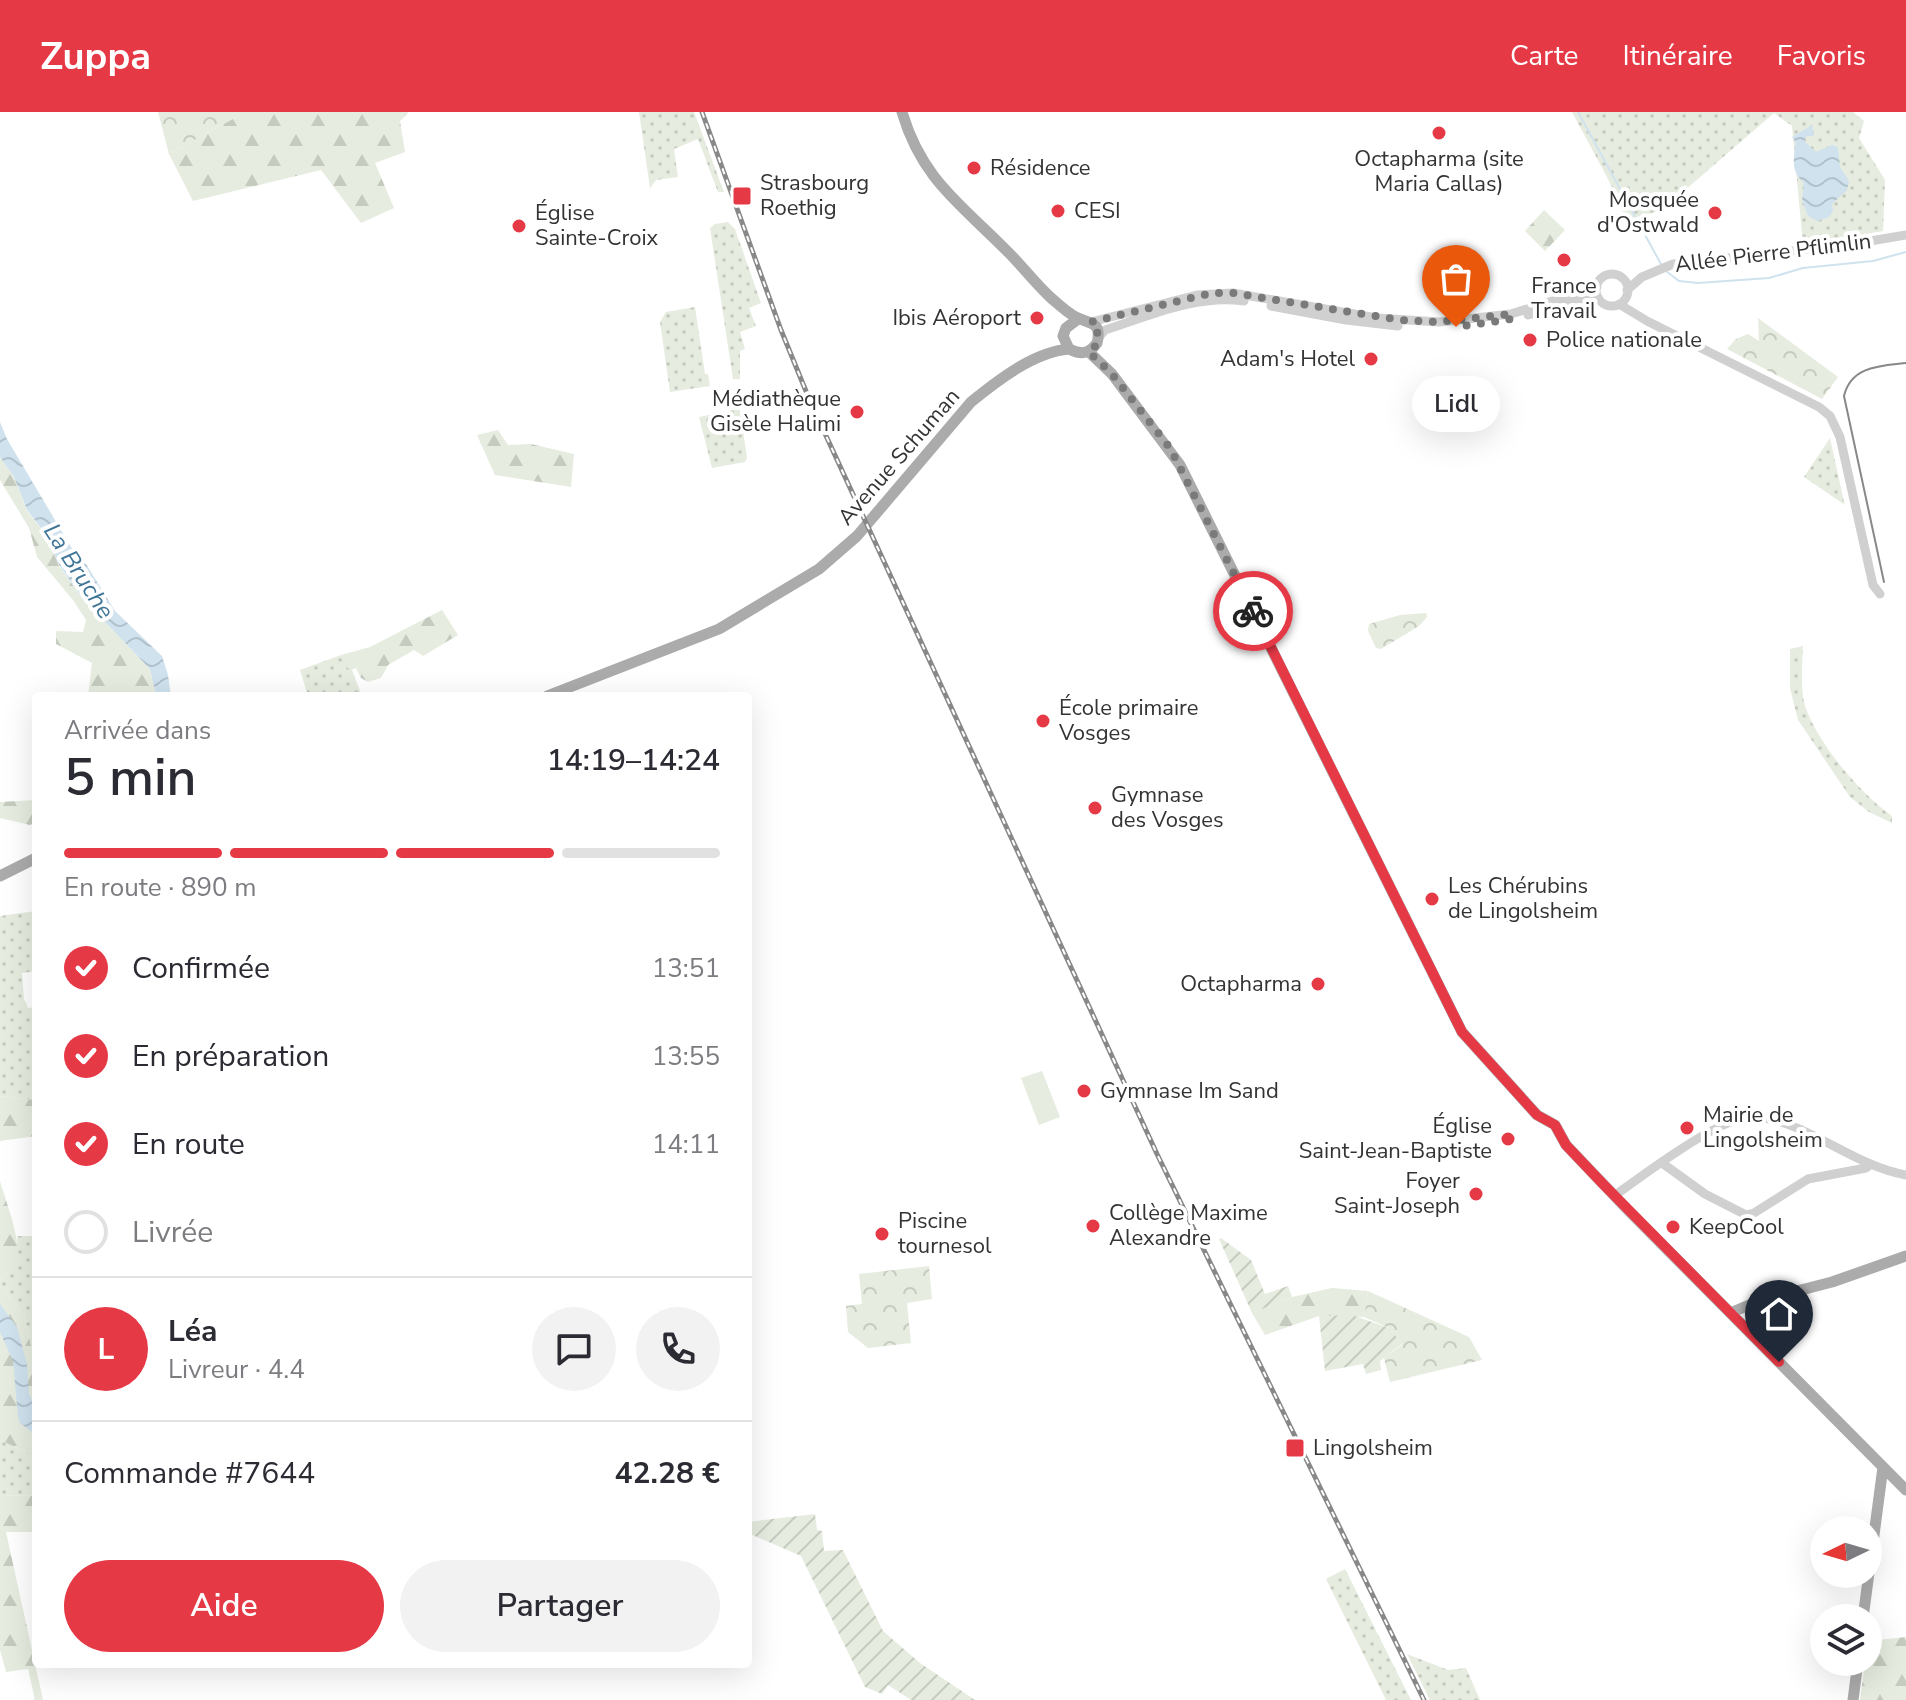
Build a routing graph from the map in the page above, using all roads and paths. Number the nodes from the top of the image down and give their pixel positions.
1 (902, 112) edge
2 (1906, 235) edge
3 (1621, 277) junction
4 (1642, 277) junction
5 (1597, 292) junction
6 (1627, 293) junction
7 (1048, 295) junction
8 (1619, 304) junction
9 (1634, 312) junction
10 (1512, 317) junction
11 (1078, 319) junction
12 (1091, 322) junction
13 (1065, 332) junction
14 (1095, 344) junction
15 (1069, 349) junction
16 (1042, 356) junction
17 (1880, 594) dead end
18 (557, 692) edge
19 (32, 860) edge
20 (0, 876) edge
21 (1662, 1163) junction
22 (1871, 1164) junction
23 (1906, 1175) edge
24 (1614, 1196) junction
25 (1906, 1256) edge
26 (1730, 1313) junction
27 (1880, 1463) junction
28 (1906, 1490) edge
29 (1865, 1604) edge
30 (1856, 1676) edge
31 (1853, 1700) edge

1 - 7 main road
2 - 4 street, Allée Pierre Pflimlin
3 - 4 street, Allée Pierre Pflimlin
3 - 5 street
3 - 6 street
4 - 6 street, Allée Pierre Pflimlin
5 - 8 street
5 - 10 street
6 - 8 street
6 - 9 street
7 - 11 main road
7 - 13 main road
8 - 9 street
9 - 17 street
10 - 12 street
10 - 14 street
11 - 12 main road
11 - 13 main road
12 - 14 main road
13 - 15 main road
13 - 16 main road, Avenue Schuman
14 - 15 main road
14 - 24 main road
15 - 16 main road, Avenue Schuman
16 - 18 main road, Avenue Schuman
19 - 20 main road
21 - 22 street
21 - 22 street
21 - 24 street
22 - 23 street
24 - 26 main road
25 - 26 main road
26 - 27 main road
27 - 28 main road
27 - 29 main road
30 - 31 main road

